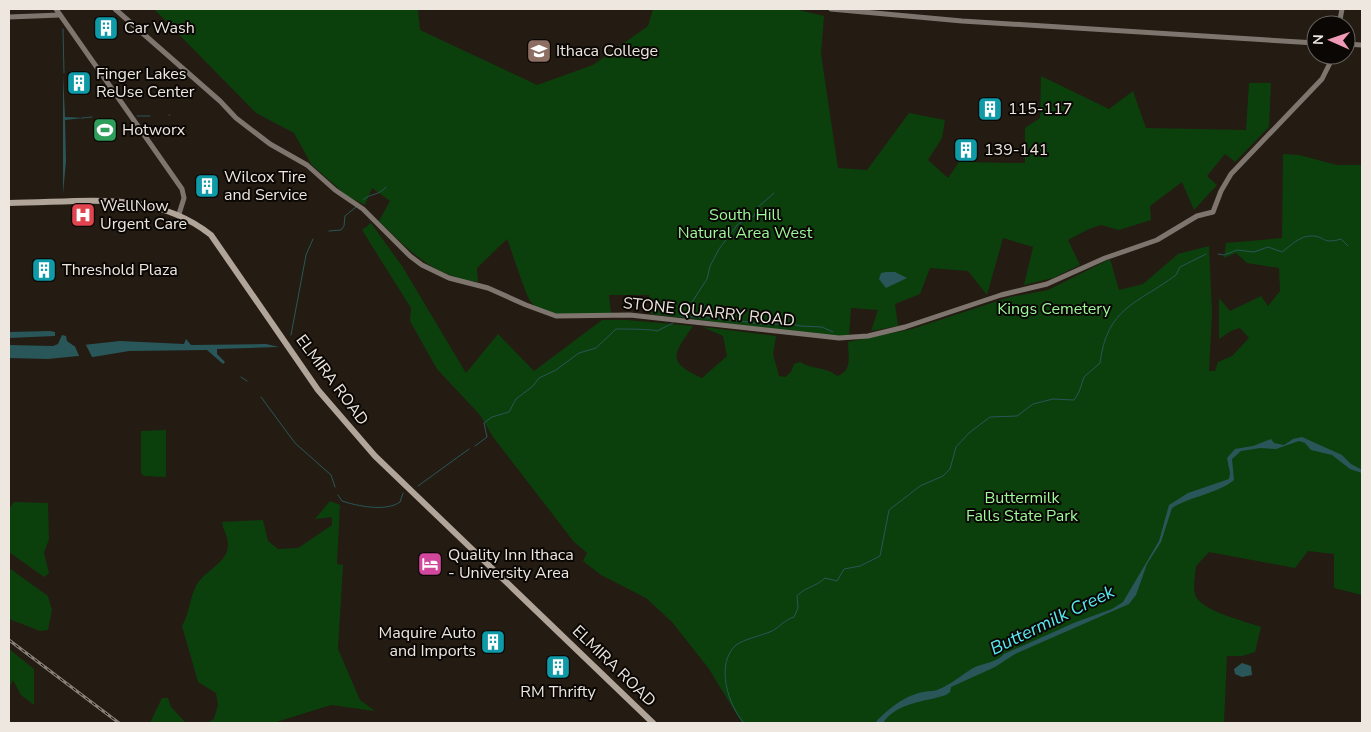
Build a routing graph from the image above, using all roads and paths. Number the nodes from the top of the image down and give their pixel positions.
1 (56, 9) edge
2 (115, 9) edge
3 (831, 9) edge
4 (60, 15) junction
5 (9, 17) edge
6 (1306, 42) edge
7 (1329, 65) edge
8 (9, 203) edge
9 (179, 214) junction
10 (653, 723) edge

1 - 4 street
2 - 7 street, STONE QUARRY ROAD
3 - 6 street
4 - 5 street
4 - 9 street
8 - 9 highway, ELMIRA ROAD
9 - 10 highway, ELMIRA ROAD

